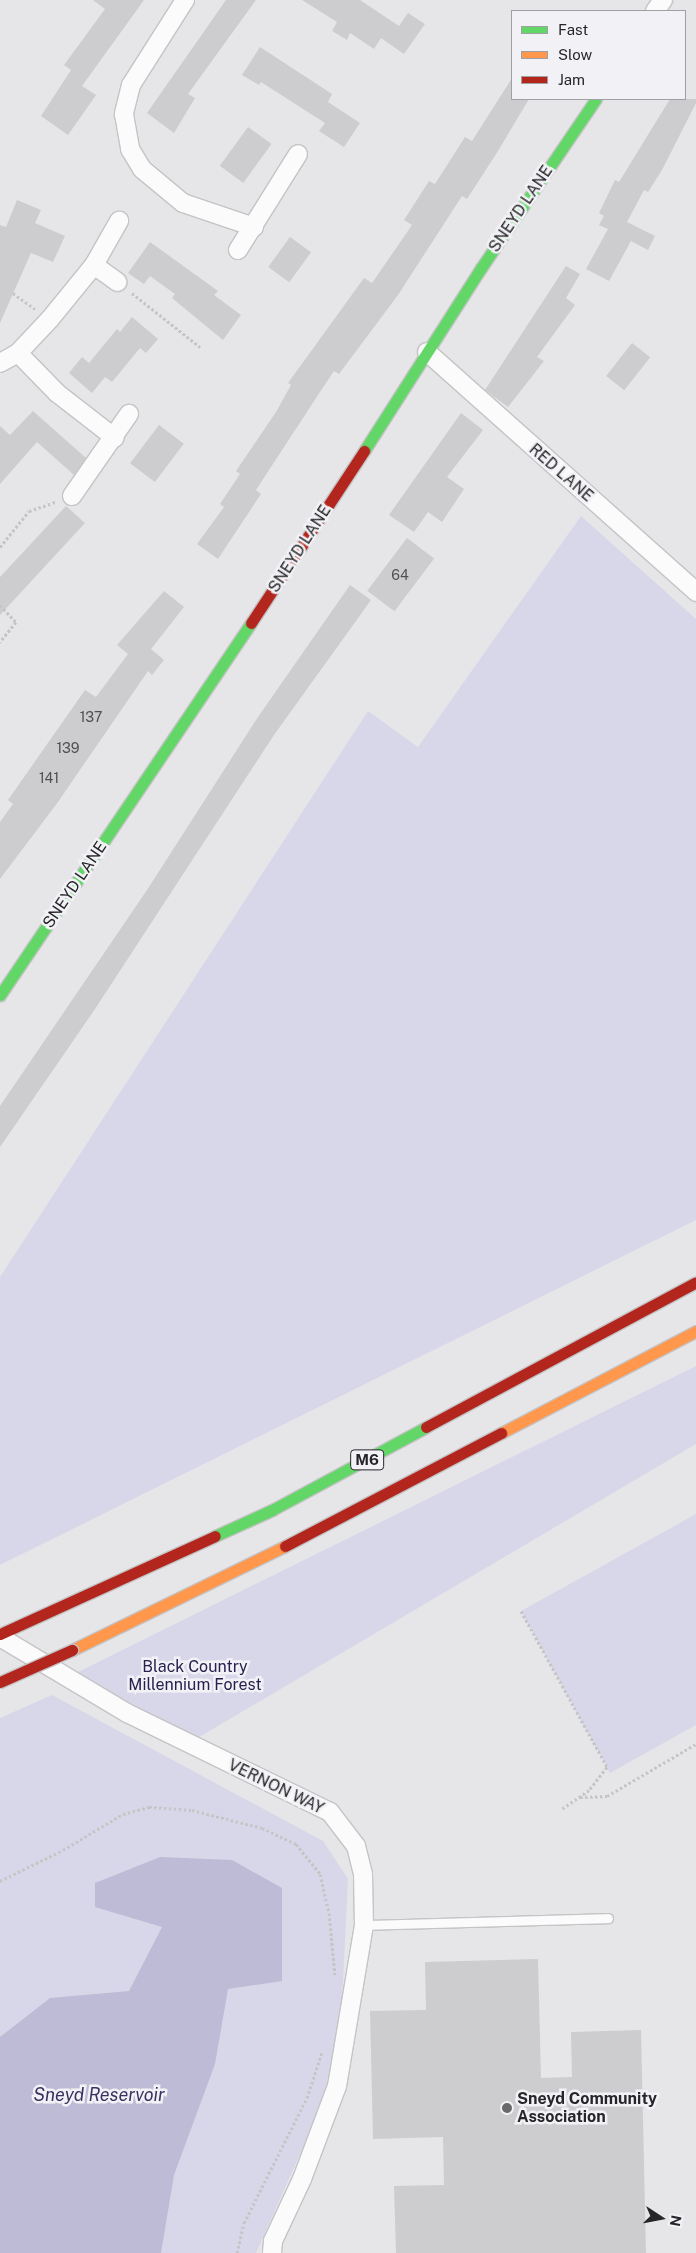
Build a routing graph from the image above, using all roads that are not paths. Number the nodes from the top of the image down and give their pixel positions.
1 (185, 0) edge
2 (595, 100) edge
3 (298, 154) dead end
4 (119, 221) dead end
5 (254, 227) junction
6 (238, 250) dead end
7 (94, 266) junction
8 (117, 282) road end
9 (427, 352) junction
10 (18, 353) junction
11 (0, 363) edge
12 (129, 414) dead end
13 (115, 438) junction
14 (72, 496) road end
15 (696, 592) edge
16 (0, 995) edge
17 (696, 1282) edge
18 (696, 1331) edge
19 (0, 1635) edge
20 (0, 1682) edge
21 (608, 1918) dead end
22 (364, 1925) junction
23 (272, 2253) edge

1 - 5 street
2 - 9 main road, SNEYD LANE
3 - 5 street
4 - 7 street
5 - 6 street
7 - 8 street
7 - 10 street
9 - 15 street, RED LANE
9 - 16 main road, SNEYD LANE
10 - 11 street
10 - 13 street
12 - 13 street
13 - 14 street
17 - 19 main road, M6
18 - 20 main road, M6, bridge
19 - 22 street, VERNON WAY
21 - 22 lane
22 - 23 street, VERNON WAY

